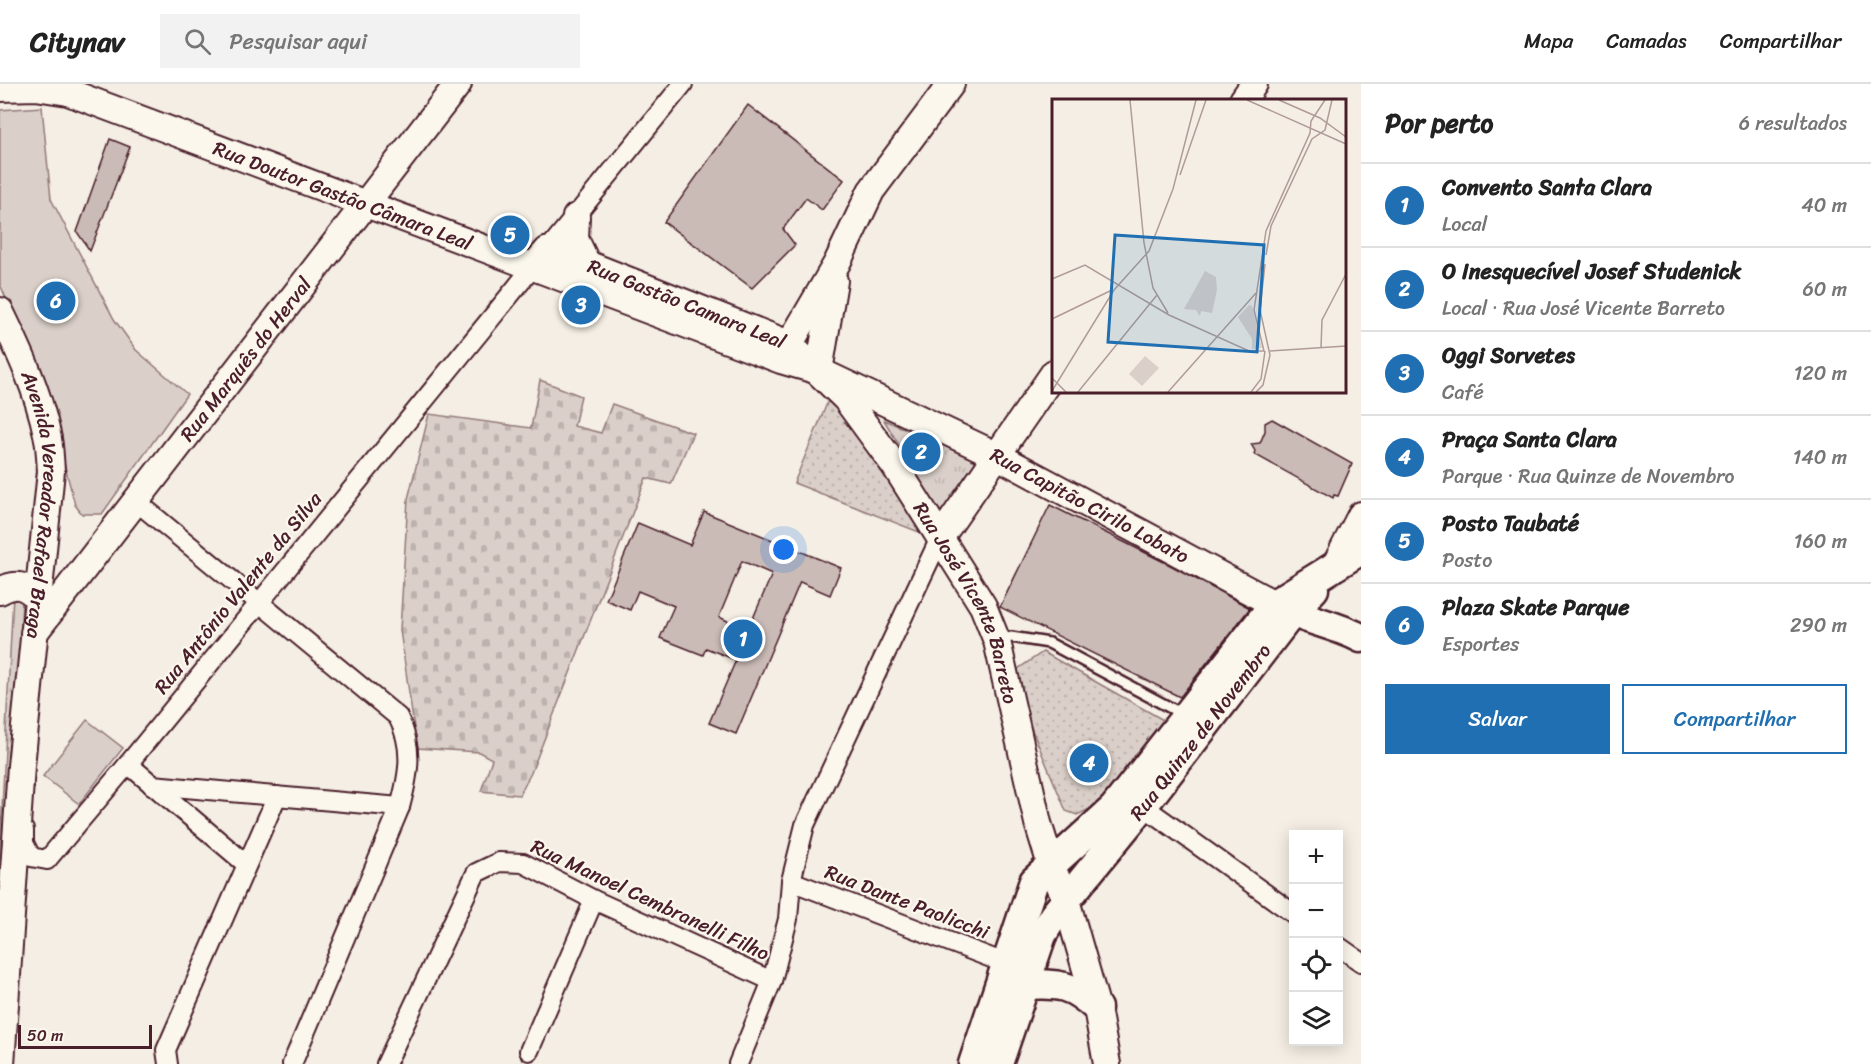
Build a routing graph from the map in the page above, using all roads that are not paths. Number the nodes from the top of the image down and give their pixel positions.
1 (458, 84) edge
2 (682, 84) edge
3 (951, 84) edge
4 (1254, 84) edge
5 (0, 88) edge
6 (63, 88) edge
7 (1244, 99) edge
8 (367, 204) junction
9 (576, 217) junction
10 (540, 259) junction
11 (837, 263) junction
12 (587, 264) junction
13 (0, 311) edge
14 (785, 352) junction
15 (819, 371) junction
16 (1052, 374) edge
17 (996, 455) junction
18 (136, 502) junction
19 (1361, 516) edge
20 (940, 538) junction
21 (1361, 550) edge
22 (1336, 564) junction
23 (0, 591) edge
24 (37, 597) junction
25 (258, 603) junction
26 (1283, 609) junction
27 (34, 633) junction
28 (1361, 638) edge
29 (997, 641) junction
30 (1186, 716) junction
31 (128, 764) junction
32 (21, 766) junction
33 (152, 784) junction
34 (277, 796) junction
35 (1143, 806) junction
36 (400, 807) junction
37 (246, 864) junction
38 (1051, 865) junction
39 (791, 881) junction
40 (594, 900) junction
41 (1066, 900) junction
42 (1289, 911) edge
43 (1343, 949) edge
44 (1361, 962) edge
45 (1016, 974) junction
46 (772, 981) junction
47 (1097, 1008) junction
48 (529, 1051) dead end
49 (1, 1064) edge
50 (168, 1064) edge
51 (292, 1064) edge
52 (386, 1064) edge
53 (738, 1064) edge
54 (973, 1064) edge
55 (998, 1064) edge
56 (1107, 1064) edge

1 - 8 main road, Rua Marquês do Herval
2 - 9 street, Rua Antônio Valente da Silva
3 - 11 main road
4 - 7 main road
5 - 6 main road, Rua Doutor Gastão Câmara Leal
6 - 8 main road, Rua Doutor Gastão Câmara Leal
8 - 10 main road, Rua Doutor Gastão Câmara Leal
8 - 18 main road, Rua Marquês do Herval
9 - 10 street, Rua Antônio Valente da Silva
9 - 12 main road
10 - 12 main road, Rua Gastão Camara Leal
10 - 14 main road, Rua Doutor Gastão Câmara Leal
10 - 25 street, Rua Antônio Valente da Silva
11 - 14 main road
11 - 15 main road
12 - 14 main road, Rua Gastão Camara Leal
13 - 24 main road, Avenida Vereador Rafael Braga
14 - 15 main road, Rua Gastão Camara Leal
15 - 17 main road, Rua Capitão Cirilo Lobato
15 - 20 main road, Rua José Vicente Barreto
16 - 17 main road
17 - 20 main road
17 - 26 main road, Rua Capitão Cirilo Lobato
18 - 25 street
18 - 27 main road, Rua Marquês do Herval
19 - 22 main road, Rua Quinze de Novembro
20 - 29 main road, Rua José Vicente Barreto
20 - 39 street
21 - 22 main road
22 - 26 main road, Rua Quinze de Novembro
23 - 24 main road
24 - 27 main road, Avenida Vereador Rafael Braga
25 - 31 street, Rua Antônio Valente da Silva
25 - 36 street
26 - 28 main road, Rua Capitão Cirilo Lobato
26 - 30 main road, Rua Quinze de Novembro
26 - 35 main road, Rua Quinze de Novembro
27 - 32 main road, Avenida Vereador Rafael Braga
29 - 30 lane
29 - 38 main road, Rua José Vicente Barreto
30 - 38 main road, Rua Quinze de Novembro
31 - 32 street, Rua Antônio Valente da Silva
31 - 33 street
32 - 49 main road, Avenida Vereador Rafael Braga
33 - 34 street
33 - 37 street
34 - 36 street
34 - 37 street
35 - 41 main road, Rua Quinze de Novembro
35 - 42 street
36 - 51 street
37 - 50 street
38 - 41 main road, Rua José Vicente Barreto
38 - 45 main road, Rua Quinze de Novembro
39 - 45 street, Rua Dante Paolicchi
39 - 46 street
40 - 46 street, Rua Manoel Cembranelli Filho
40 - 48 street
40 - 52 street, Rua Manoel Cembranelli Filho
41 - 45 main road, Rua Quinze de Novembro
41 - 47 main road, Rua José Vicente Barreto
43 - 44 street
45 - 47 main road
45 - 54 main road
45 - 55 main road
46 - 53 street
47 - 56 main road, Rua José Vicente Barreto

